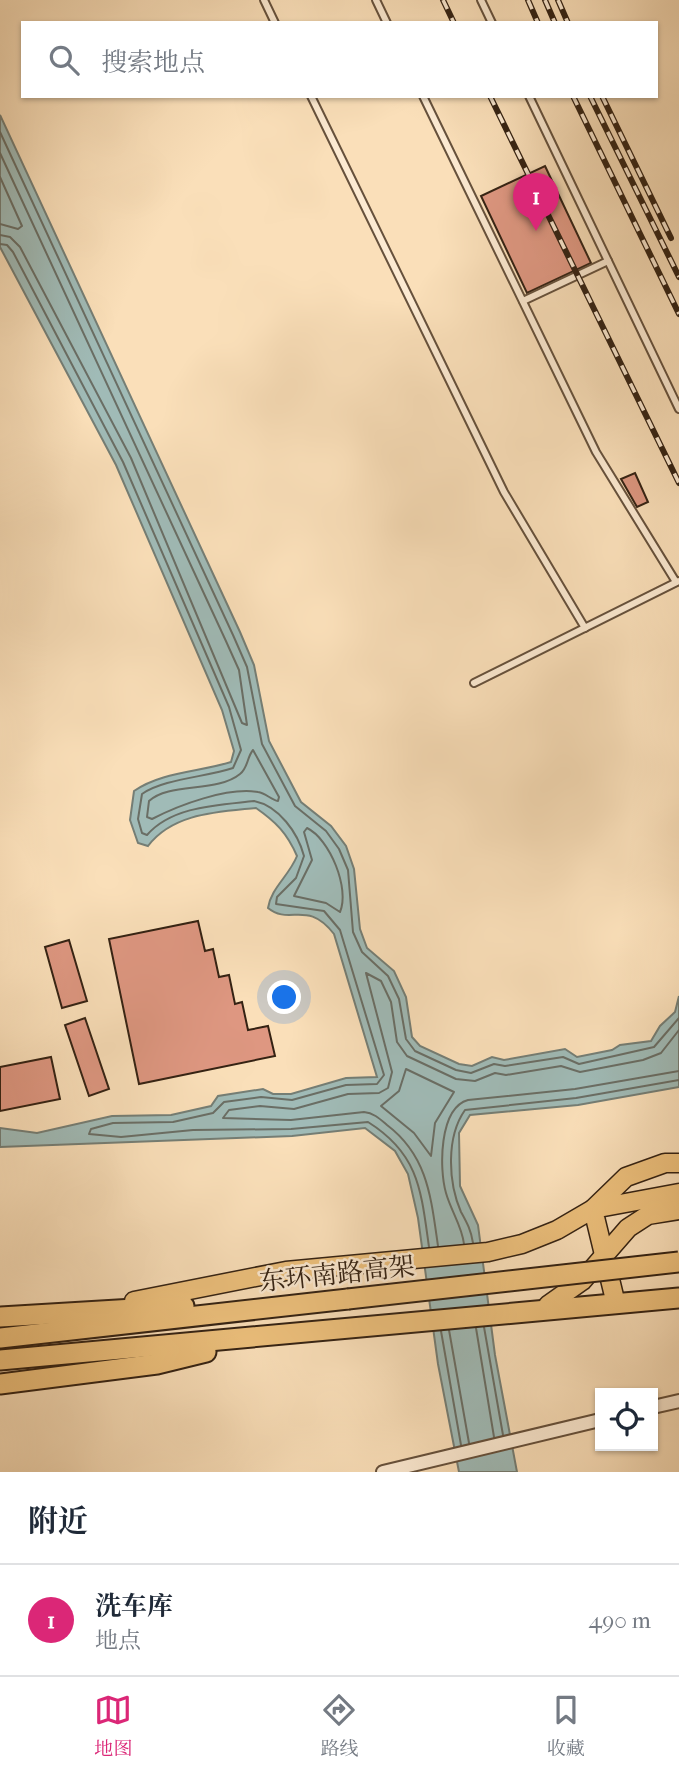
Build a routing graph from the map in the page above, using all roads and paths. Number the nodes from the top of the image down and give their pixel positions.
1 (264, 0) edge
2 (376, 0) edge
3 (481, 0) edge
4 (274, 21) edge
5 (386, 21) edge
6 (491, 21) edge
7 (312, 98) edge
8 (424, 98) edge
9 (529, 98) edge
10 (608, 261) junction
11 (523, 301) junction
12 (679, 409) edge
13 (677, 581) edge
14 (585, 628) junction
15 (474, 683) dead end
16 (679, 1163) edge
17 (679, 1194) edge
18 (593, 1209) junction
19 (679, 1210) edge
20 (605, 1256) junction
21 (679, 1262) edge
22 (679, 1297) edge
23 (615, 1300) junction
24 (312, 1304) junction
25 (548, 1305) junction
26 (0, 1316) edge
27 (264, 1336) junction
28 (0, 1338) edge
29 (0, 1357) edge
30 (0, 1384) edge
31 (679, 1401) edge
32 (658, 1406) edge
33 (595, 1421) edge
34 (383, 1472) edge

1 - 4 lane
2 - 5 lane
3 - 6 lane
7 - 14 lane
8 - 11 lane
9 - 10 lane
10 - 11 lane
10 - 12 lane
11 - 13 lane
13 - 14 lane
14 - 15 lane
16 - 18 main road
17 - 18 main road
18 - 20 main road
18 - 26 main road
19 - 20 main road
20 - 23 main road
20 - 25 main road
21 - 24 highway, 东环南路高架, bridge
22 - 23 main road
22 - 27 highway, 东环南路高架
23 - 25 main road
24 - 26 highway
24 - 28 highway, 东环南路高架
25 - 29 main road
27 - 29 highway, 东环南路高架
27 - 30 highway
31 - 32 street
33 - 34 street

